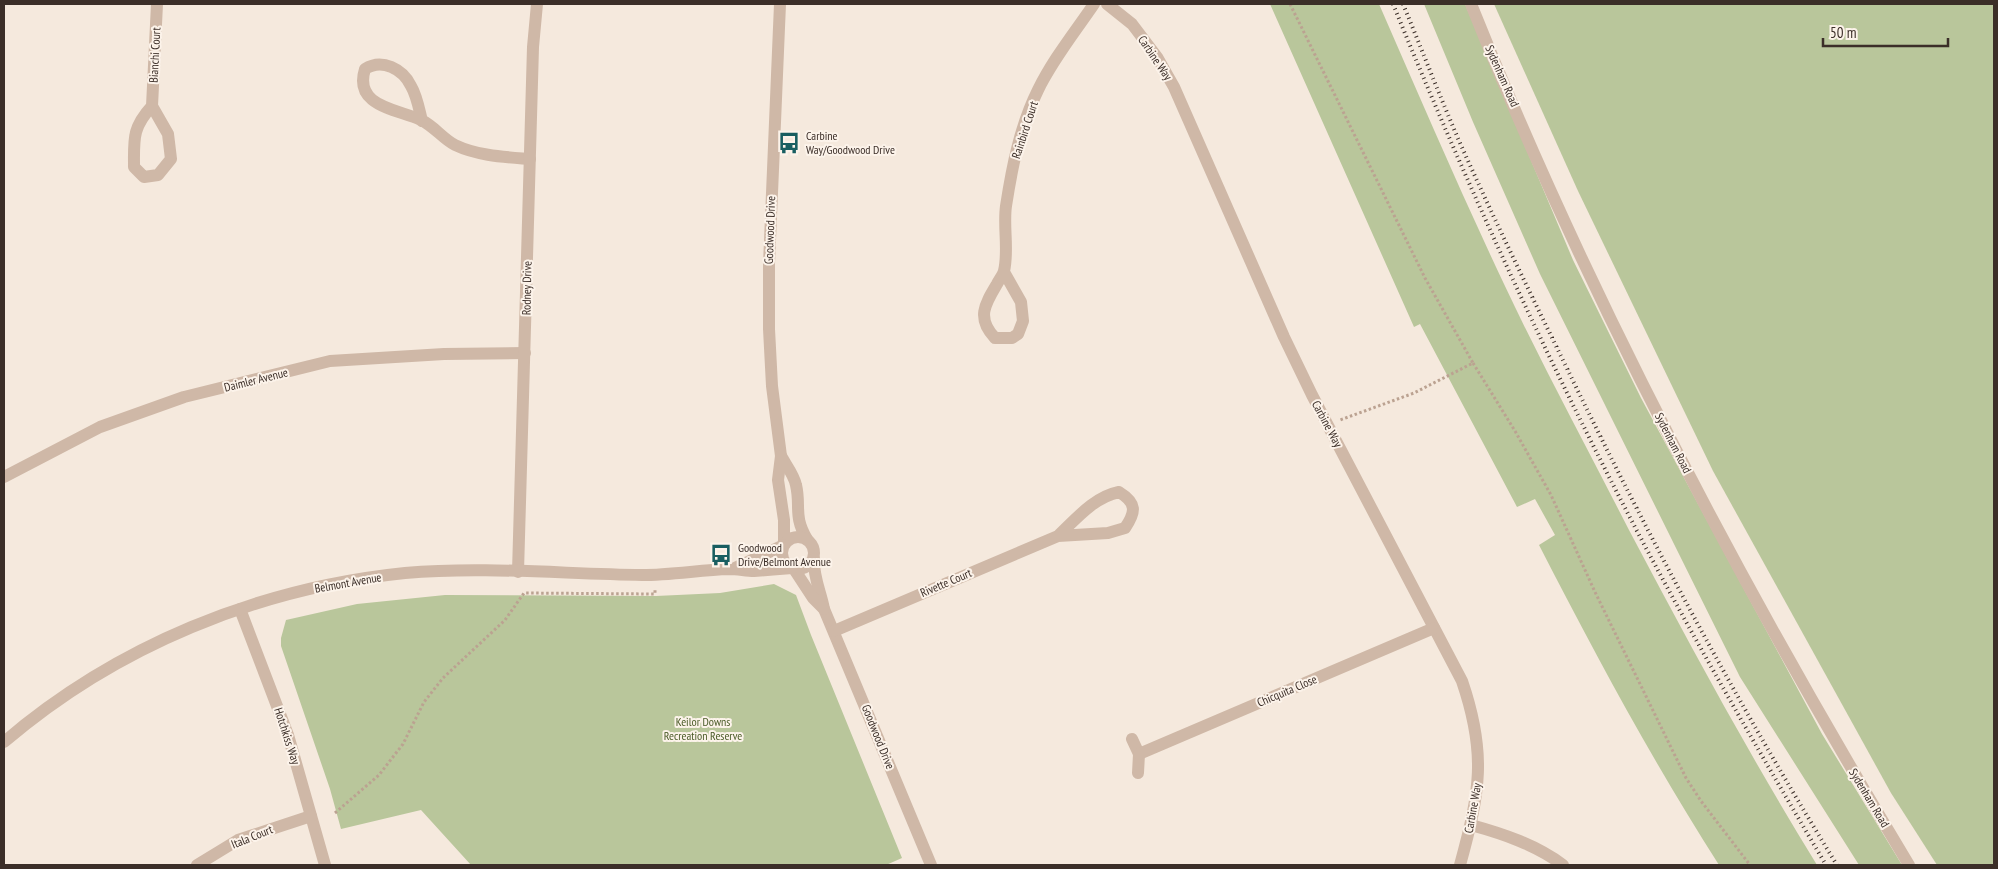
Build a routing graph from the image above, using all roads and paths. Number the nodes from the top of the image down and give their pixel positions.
1 (157, 4) edge
2 (537, 4) edge
3 (780, 4) edge
4 (1094, 4) edge
5 (1107, 4) edge
6 (1290, 4) edge
7 (1471, 4) edge
8 (152, 106) junction
9 (422, 120) junction
10 (530, 159) junction
11 (1004, 272) junction
12 (525, 353) junction
13 (1473, 363) junction
14 (1328, 426) junction
15 (781, 456) junction
16 (4, 477) edge
17 (1058, 536) junction
18 (806, 539) junction
19 (784, 545) junction
20 (814, 559) junction
21 (730, 569) junction
22 (793, 569) junction
23 (518, 572) junction
24 (655, 575) junction
25 (240, 609) junction
26 (824, 609) junction
27 (1434, 628) junction
28 (834, 630) junction
29 (1132, 739) dead end
30 (4, 742) edge
31 (1139, 754) junction
32 (1138, 773) dead end
33 (334, 813) dead end
34 (311, 816) junction
35 (1471, 825) junction
36 (197, 865) edge
37 (325, 865) edge
38 (931, 865) edge
39 (1460, 865) edge
40 (1563, 865) edge
41 (1750, 865) edge
42 (1909, 865) edge

1 - 8 street, Bianchi Court
2 - 10 street, Rodney Drive
3 - 15 street, Goodwood Drive
4 - 11 street, Rainbird Court
5 - 14 street, Carbine Way
6 - 13 path
7 - 42 street, Sydenham Road
8 - 8 street
9 - 9 street
9 - 10 street
10 - 12 street, Rodney Drive
11 - 11 street
12 - 16 street, Daimler Avenue
12 - 23 street, Rodney Drive
13 - 14 path
13 - 41 path
14 - 27 street, Carbine Way
15 - 18 street, Goodwood Drive
15 - 19 street, Goodwood Drive
17 - 17 street, Rivette Court
17 - 28 street, Rivette Court
18 - 19 street
18 - 20 street
19 - 21 street, Belmont Avenue
19 - 22 street
20 - 22 street
20 - 26 street, Goodwood Drive
21 - 22 street, Belmont Avenue
21 - 24 street, Belmont Avenue
22 - 26 street, Goodwood Drive
23 - 24 street, Belmont Avenue
23 - 25 street, Belmont Avenue
24 - 33 path
25 - 30 street, Belmont Avenue
25 - 34 street, Hotchkiss Way
26 - 28 street, Goodwood Drive
27 - 31 street, Chicquita Close
27 - 35 street, Carbine Way
28 - 38 street, Goodwood Drive
29 - 31 street
31 - 32 street
34 - 36 street, Itala Court
34 - 37 street, Hotchkiss Way
35 - 39 street, Carbine Way
35 - 40 street

